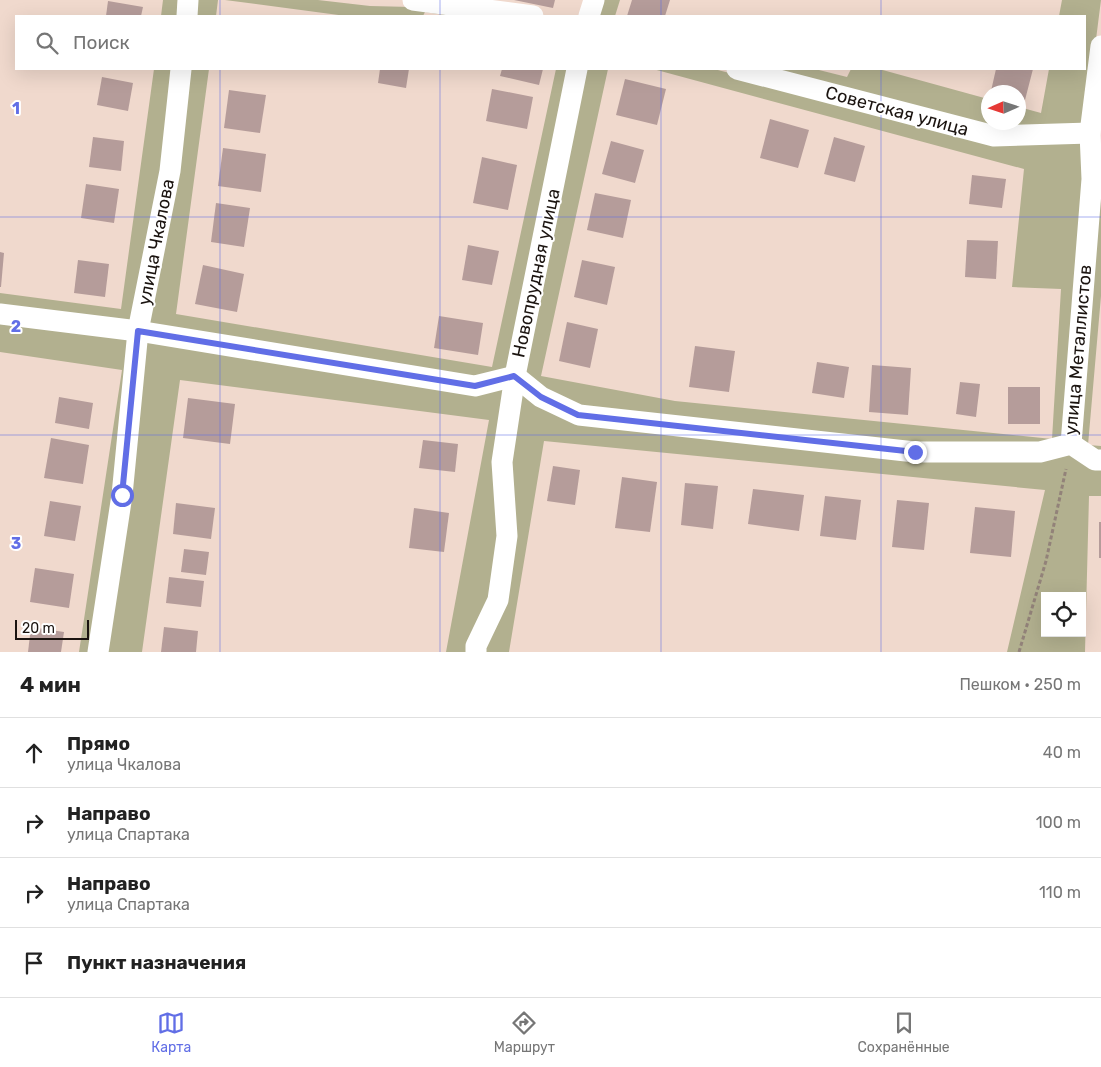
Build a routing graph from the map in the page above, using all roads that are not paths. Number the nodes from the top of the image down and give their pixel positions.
1 (188, 0) edge
2 (413, 0) edge
3 (594, 0) edge
4 (187, 15) edge
5 (526, 15) edge
6 (589, 15) edge
7 (1101, 46) edge
8 (181, 70) edge
9 (577, 70) edge
10 (741, 70) edge
11 (1090, 133) junction
12 (1096, 183) edge
13 (0, 314) edge
14 (138, 331) junction
15 (514, 376) junction
16 (1071, 444) junction
17 (1101, 460) edge
18 (98, 652) edge
19 (476, 652) edge

1 - 4 street
2 - 5 street
3 - 6 street
7 - 11 street, улица Металлистов
8 - 14 street, улица Чкалова
9 - 15 street, Новопрудная улица
10 - 11 street, Советская улица
11 - 12 street, улица Металлистов
12 - 16 street, улица Металлистов
13 - 14 street
14 - 15 street
14 - 18 street, улица Чкалова
15 - 16 street
15 - 19 street, Новопрудная улица
16 - 17 street

